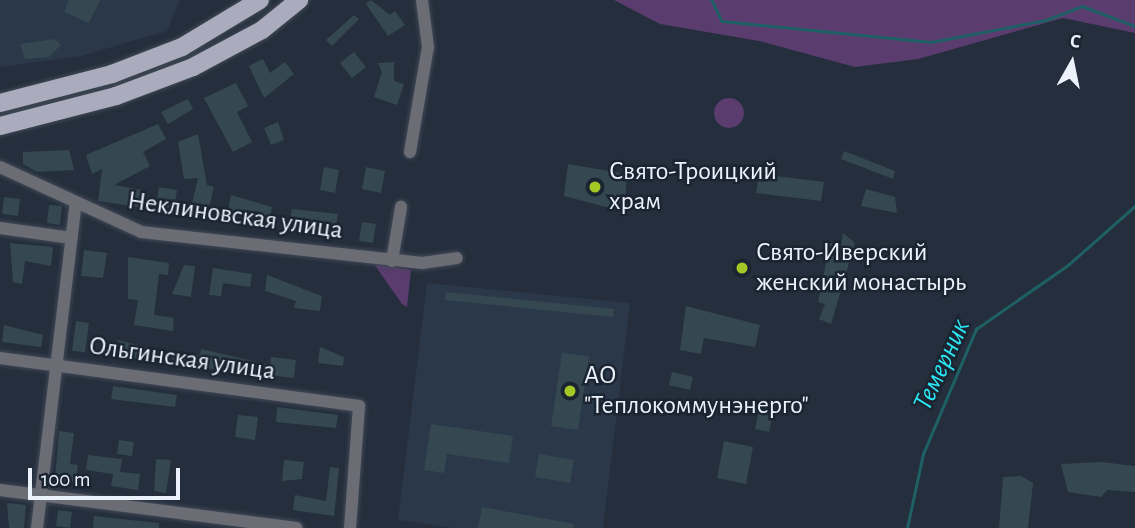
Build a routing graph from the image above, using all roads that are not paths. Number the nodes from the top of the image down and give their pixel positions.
1 (260, 0) edge
2 (299, 0) edge
3 (422, 0) edge
4 (0, 103) edge
5 (0, 126) edge
6 (410, 152) dead end
7 (0, 167) edge
8 (75, 207) junction
9 (401, 207) dead end
10 (0, 228) edge
11 (71, 238) junction
12 (457, 258) dead end
13 (392, 261) junction
14 (0, 358) edge
15 (56, 365) junction
16 (0, 490) edge
17 (41, 495) junction
18 (37, 528) edge
19 (297, 528) edge
20 (350, 528) edge

1 - 4 main road
2 - 5 main road
3 - 6 street
7 - 8 street, Неклиновская улица
8 - 11 street
8 - 13 street, Неклиновская улица
9 - 13 street
10 - 11 street
11 - 15 street
12 - 13 street, Неклиновская улица
14 - 15 street, Ольгинская улица
15 - 17 street
15 - 20 street, Ольгинская улица
16 - 17 street
17 - 18 street
17 - 19 street

